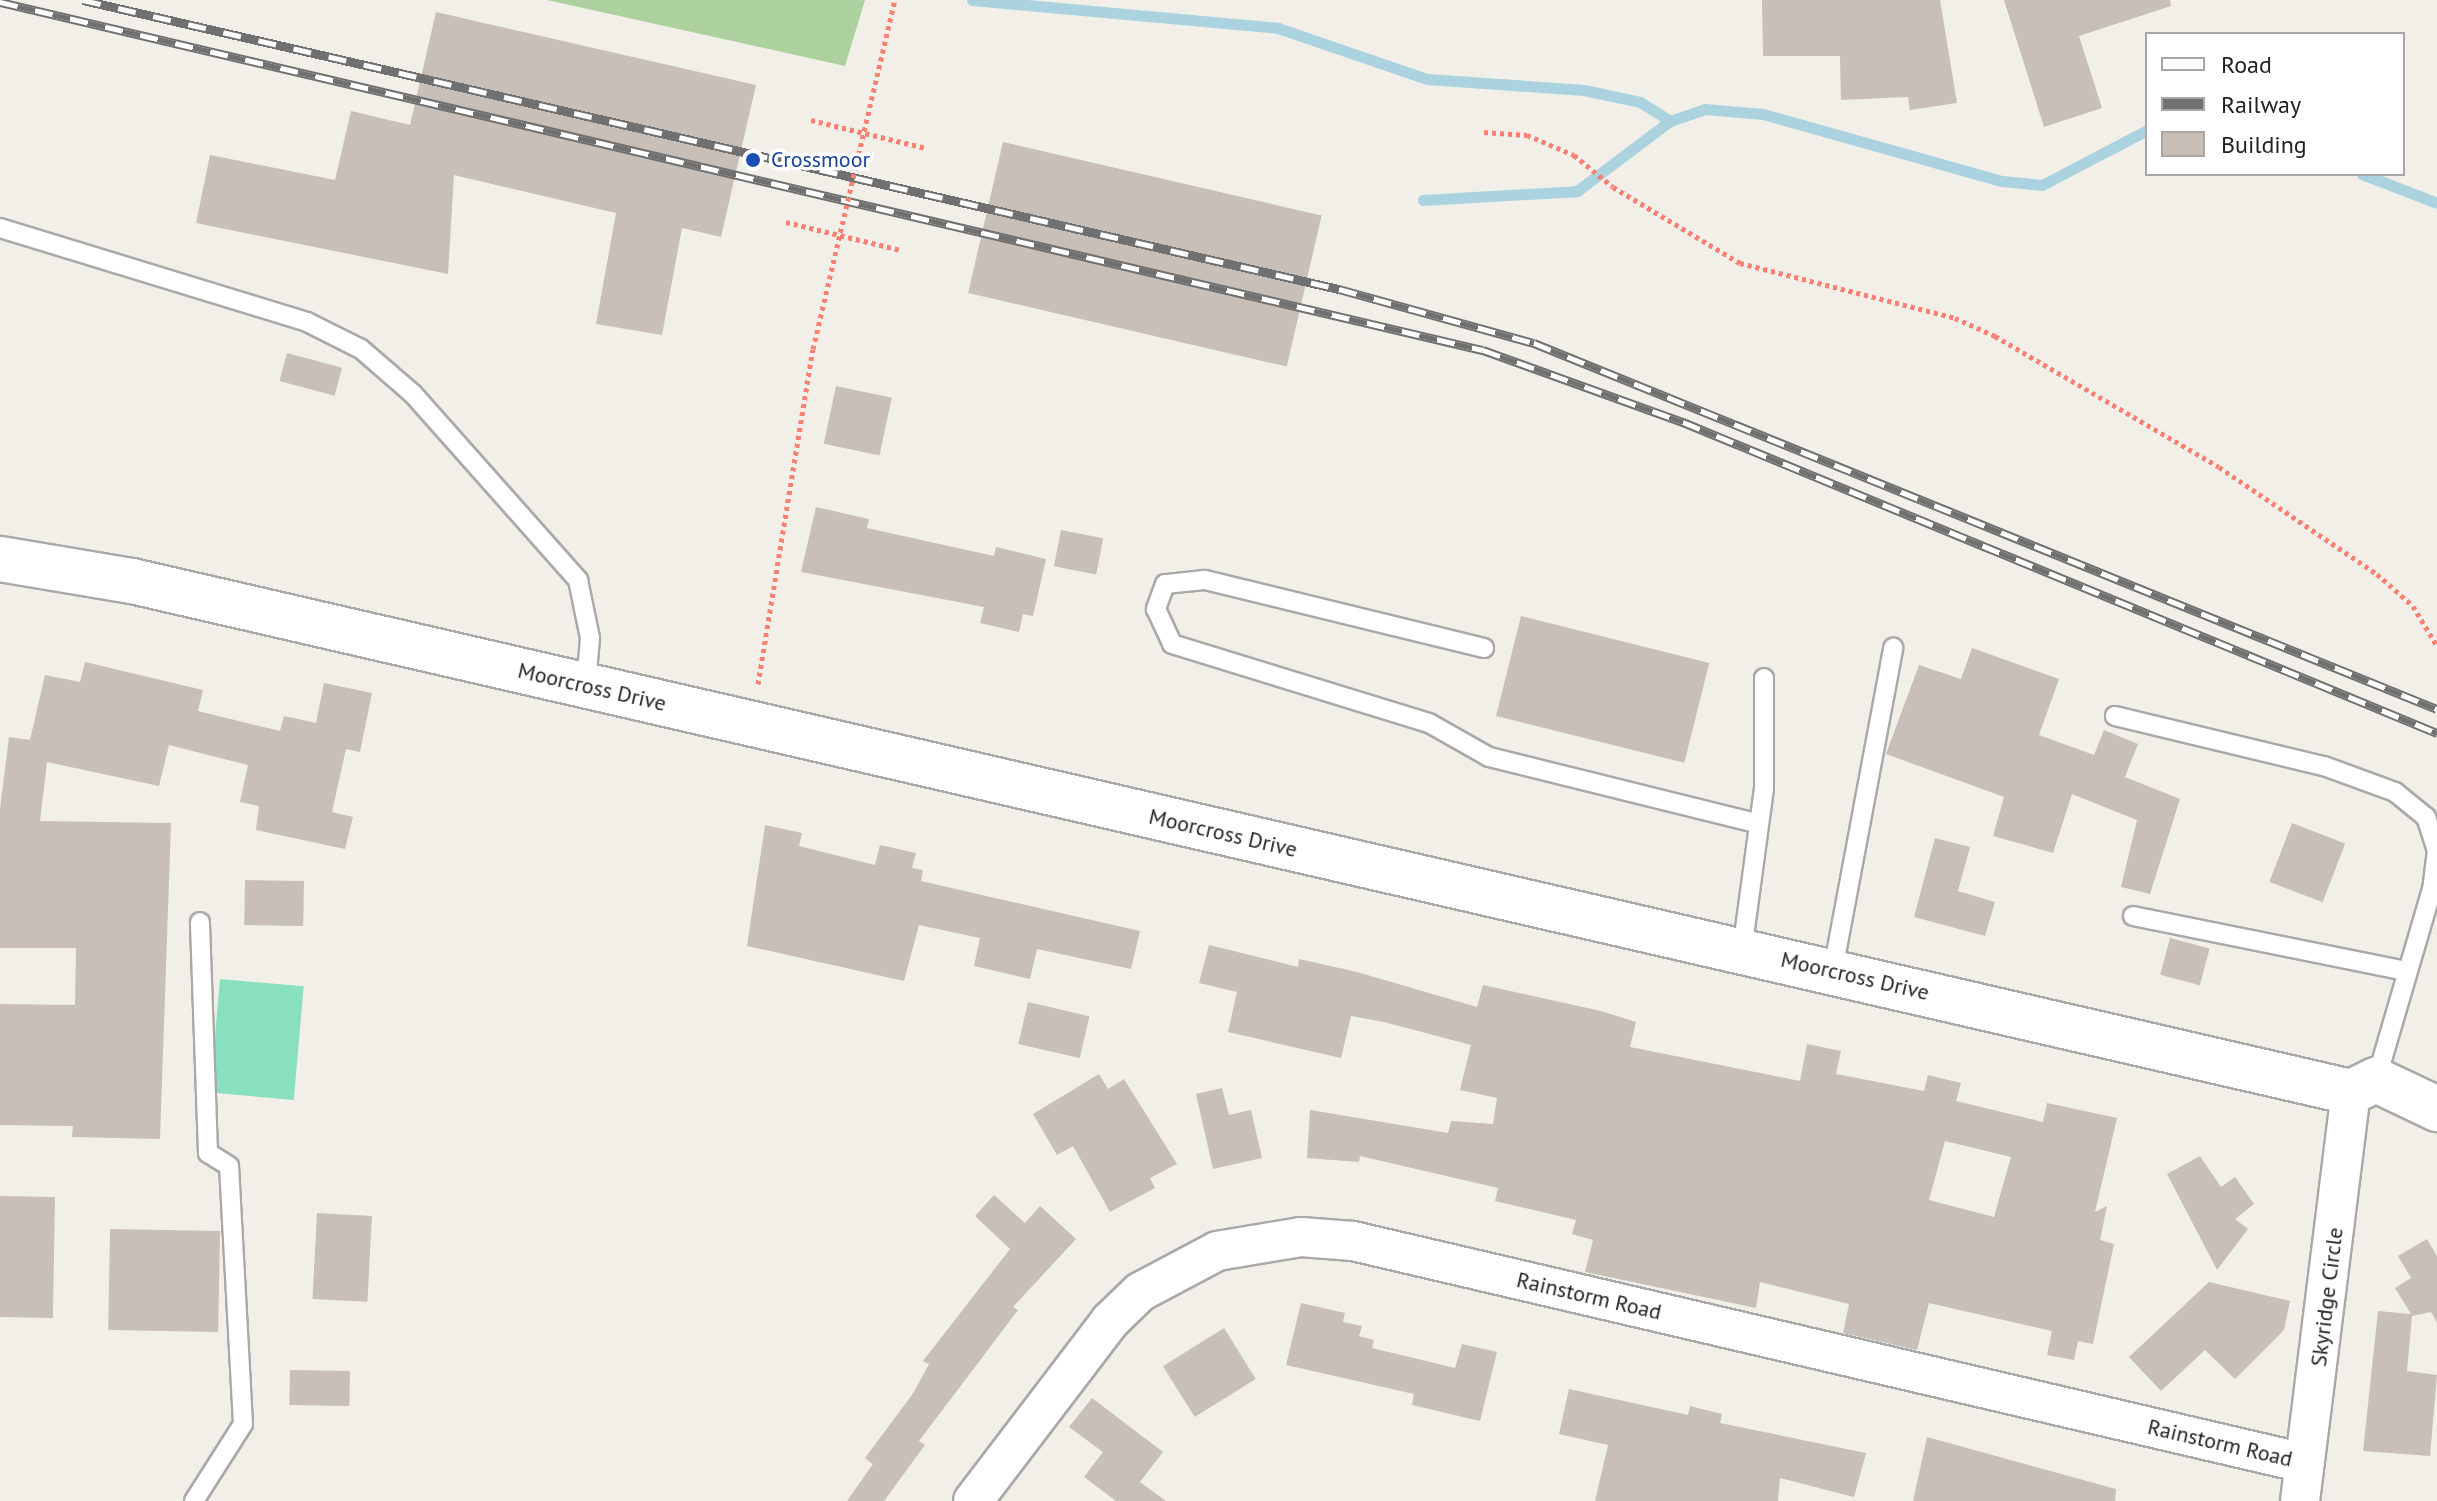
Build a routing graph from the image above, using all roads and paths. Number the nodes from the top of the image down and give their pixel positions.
1 (895, 0) edge
2 (811, 120) dead end
3 (864, 131) junction
4 (1484, 132) dead end
5 (926, 148) dead end
6 (786, 222) dead end
7 (0, 228) edge
8 (839, 235) junction
9 (901, 250) dead end
10 (0, 559) edge
11 (2437, 646) edge
12 (1484, 648) dead end
13 (1893, 648) dead end
14 (1764, 678) dead end
15 (586, 685) junction
16 (2115, 716) dead end
17 (751, 724) junction
18 (1755, 823) junction
19 (2133, 916) dead end
20 (200, 922) dead end
21 (1742, 951) junction
22 (1833, 970) junction
23 (2407, 971) junction
24 (2364, 1086) junction
25 (2437, 1109) edge
26 (2304, 1463) junction
27 (194, 1501) edge
28 (973, 1501) edge
29 (2300, 1501) edge

1 - 3 path, bridge
2 - 3 path
3 - 5 path
3 - 8 path, bridge
4 - 11 path
6 - 8 path
7 - 15 lane
8 - 9 path
8 - 17 path, bridge
10 - 15 street, Moorcross Drive
12 - 18 lane
13 - 22 lane
14 - 18 lane
15 - 17 street, Moorcross Drive
16 - 23 lane
17 - 21 street, Moorcross Drive
18 - 21 lane
19 - 23 lane
20 - 27 lane
21 - 22 street, Moorcross Drive
22 - 24 street, Moorcross Drive
23 - 24 lane
24 - 25 street, Moorcross Drive
24 - 26 street, Skyridge Circle
26 - 28 street, Rainstorm Road
26 - 29 street, Skyridge Circle

